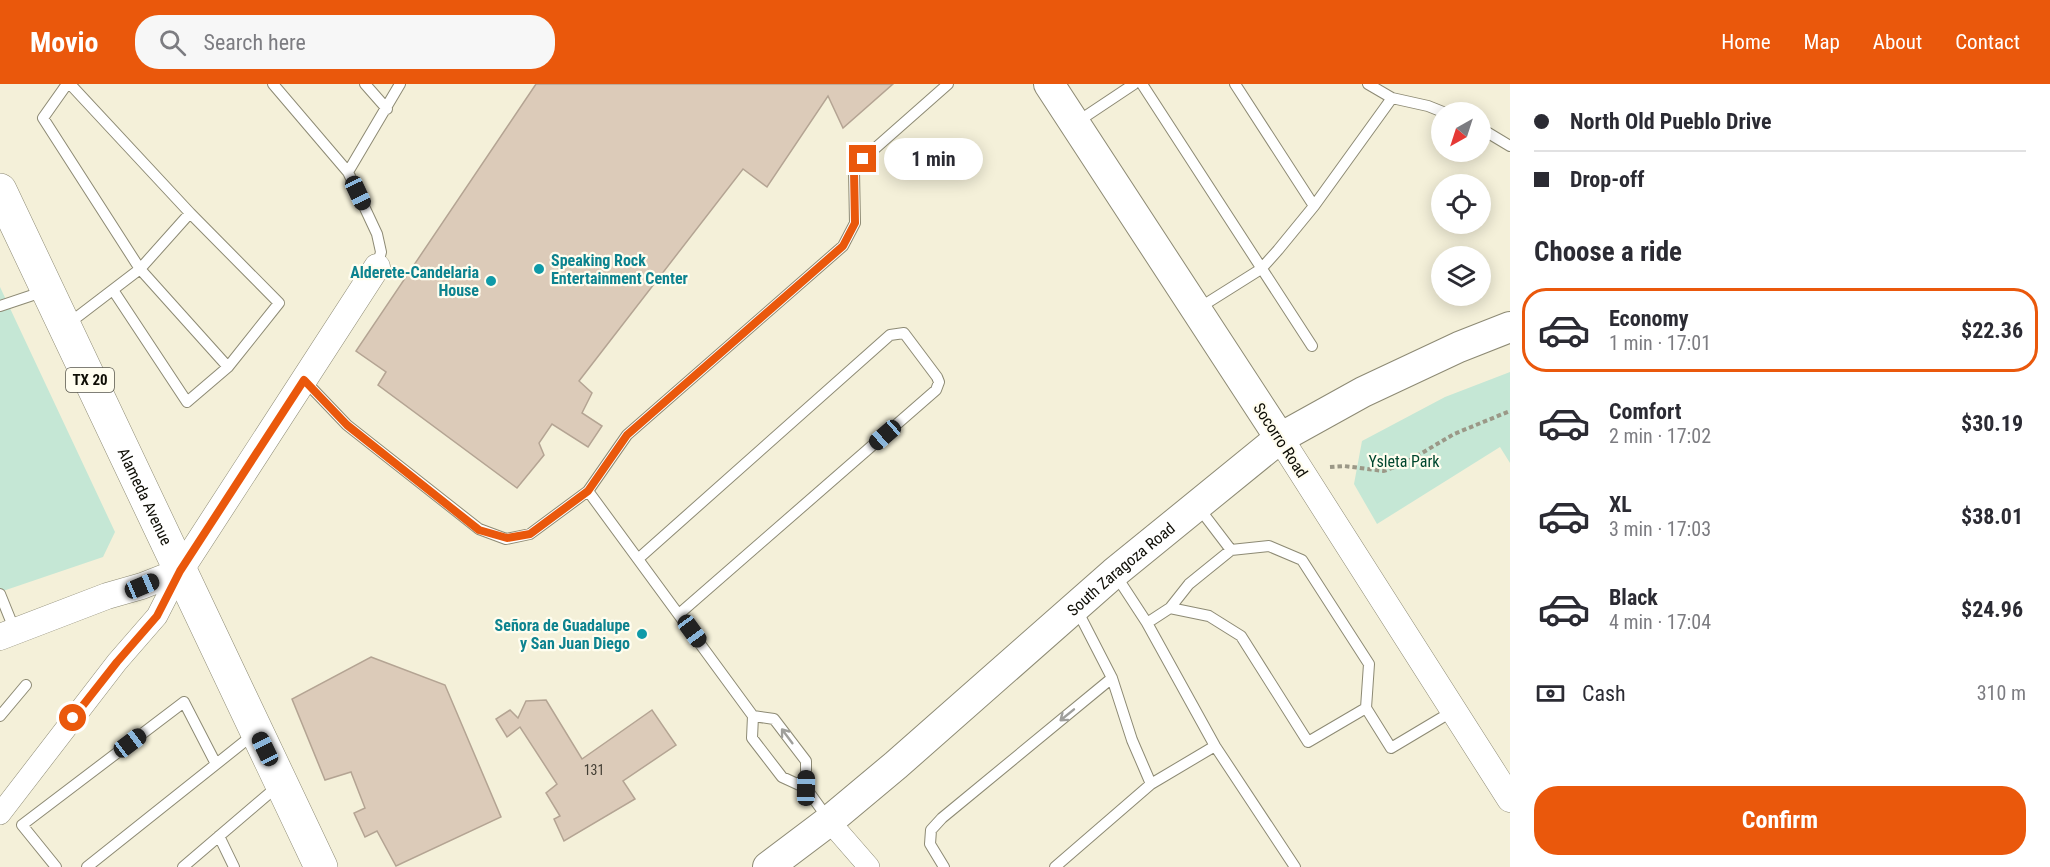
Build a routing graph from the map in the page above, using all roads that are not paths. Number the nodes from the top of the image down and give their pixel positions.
1 (69, 84) edge
2 (273, 84) edge
3 (364, 84) edge
4 (400, 84) edge
5 (948, 84) edge
6 (1049, 84) edge
7 (1134, 84) edge
8 (1142, 84) edge
9 (1235, 84) edge
10 (1368, 84) edge
11 (1392, 98) junction
12 (1431, 107) edge
13 (387, 109) junction
14 (1075, 123) junction
15 (1491, 135) edge
16 (1510, 146) edge
17 (348, 172) junction
18 (0, 190) edge
19 (1314, 206) junction
20 (190, 213) junction
21 (377, 267) joint
22 (140, 269) junction
23 (1261, 269) junction
24 (48, 290) junction
25 (113, 290) junction
26 (0, 306) edge
27 (1196, 310) junction
28 (65, 326) junction
29 (1510, 327) edge
30 (1312, 346) dead end
31 (228, 367) junction
32 (304, 380) junction
33 (1280, 438) junction
34 (588, 491) junction
35 (1197, 505) junction
36 (1231, 550) junction
37 (638, 559) junction
38 (180, 571) junction
39 (1114, 573) junction
40 (0, 594) edge
41 (1076, 608) junction
42 (1170, 608) junction
43 (679, 614) junction
44 (1147, 623) junction
45 (8, 634) edge
46 (1112, 678) junction
47 (26, 685) dead end
48 (1366, 708) junction
49 (1453, 711) junction
50 (0, 716) edge
51 (753, 716) junction
52 (257, 732) junction
53 (1215, 746) junction
54 (216, 764) junction
55 (281, 783) junction
56 (1151, 784) junction
57 (806, 788) junction
58 (1510, 799) edge
59 (0, 813) edge
60 (829, 821) junction
61 (219, 837) junction
62 (769, 866) edge
63 (56, 867) edge
64 (87, 867) edge
65 (183, 867) edge
66 (234, 867) edge
67 (321, 867) edge
68 (869, 867) edge
69 (944, 867) edge
70 (1055, 867) edge
71 (1295, 867) edge

1 - 20 lane
1 - 22 lane
2 - 17 lane
3 - 13 lane
4 - 13 lane
5 - 34 lane
6 - 14 main road, Socorro Road
7 - 14 lane
8 - 23 lane
9 - 19 lane
10 - 11 lane
11 - 12 lane
11 - 19 lane
13 - 17 lane
14 - 27 main road, Socorro Road
15 - 16 lane
17 - 21 lane
18 - 24 main road, Alameda Avenue / TX 20
19 - 23 lane
20 - 22 lane
20 - 31 lane
21 - 32 street
22 - 25 lane
22 - 31 lane
23 - 27 lane
23 - 30 lane
24 - 26 lane
24 - 28 main road, Alameda Avenue / TX 20
25 - 28 lane
25 - 31 lane
27 - 33 main road, Socorro Road
28 - 38 main road, Alameda Avenue / TX 20
29 - 33 main road, South Zaragoza Road
32 - 34 lane
32 - 38 street
33 - 35 main road, South Zaragoza Road
33 - 49 street, Socorro Road
34 - 37 lane
35 - 36 lane
35 - 39 main road, South Zaragoza Road
36 - 42 lane
36 - 48 lane
37 - 43 lane
37 - 43 lane
38 - 45 street
38 - 52 main road, Alameda Avenue / TX 20
38 - 59 street
39 - 41 main road, South Zaragoza Road
39 - 44 lane
40 - 45 lane
41 - 46 lane
41 - 60 main road, South Zaragoza Road
42 - 44 lane
42 - 48 lane
43 - 51 lane
44 - 53 lane
46 - 56 lane
46 -> 69 lane
47 - 50 lane
48 - 49 lane
49 - 58 street, Socorro Road
51 - 57 lane
57 -> 51 lane
52 - 54 lane
52 - 55 main road, Alameda Avenue / TX 20
53 - 56 lane
53 - 71 lane
54 - 63 lane
54 - 64 lane
55 - 61 lane
55 - 67 main road, Alameda Avenue / TX 20
56 - 70 lane
57 - 60 lane
60 - 62 main road, South Zaragoza Road
60 - 68 street
61 - 65 lane
61 - 66 lane

